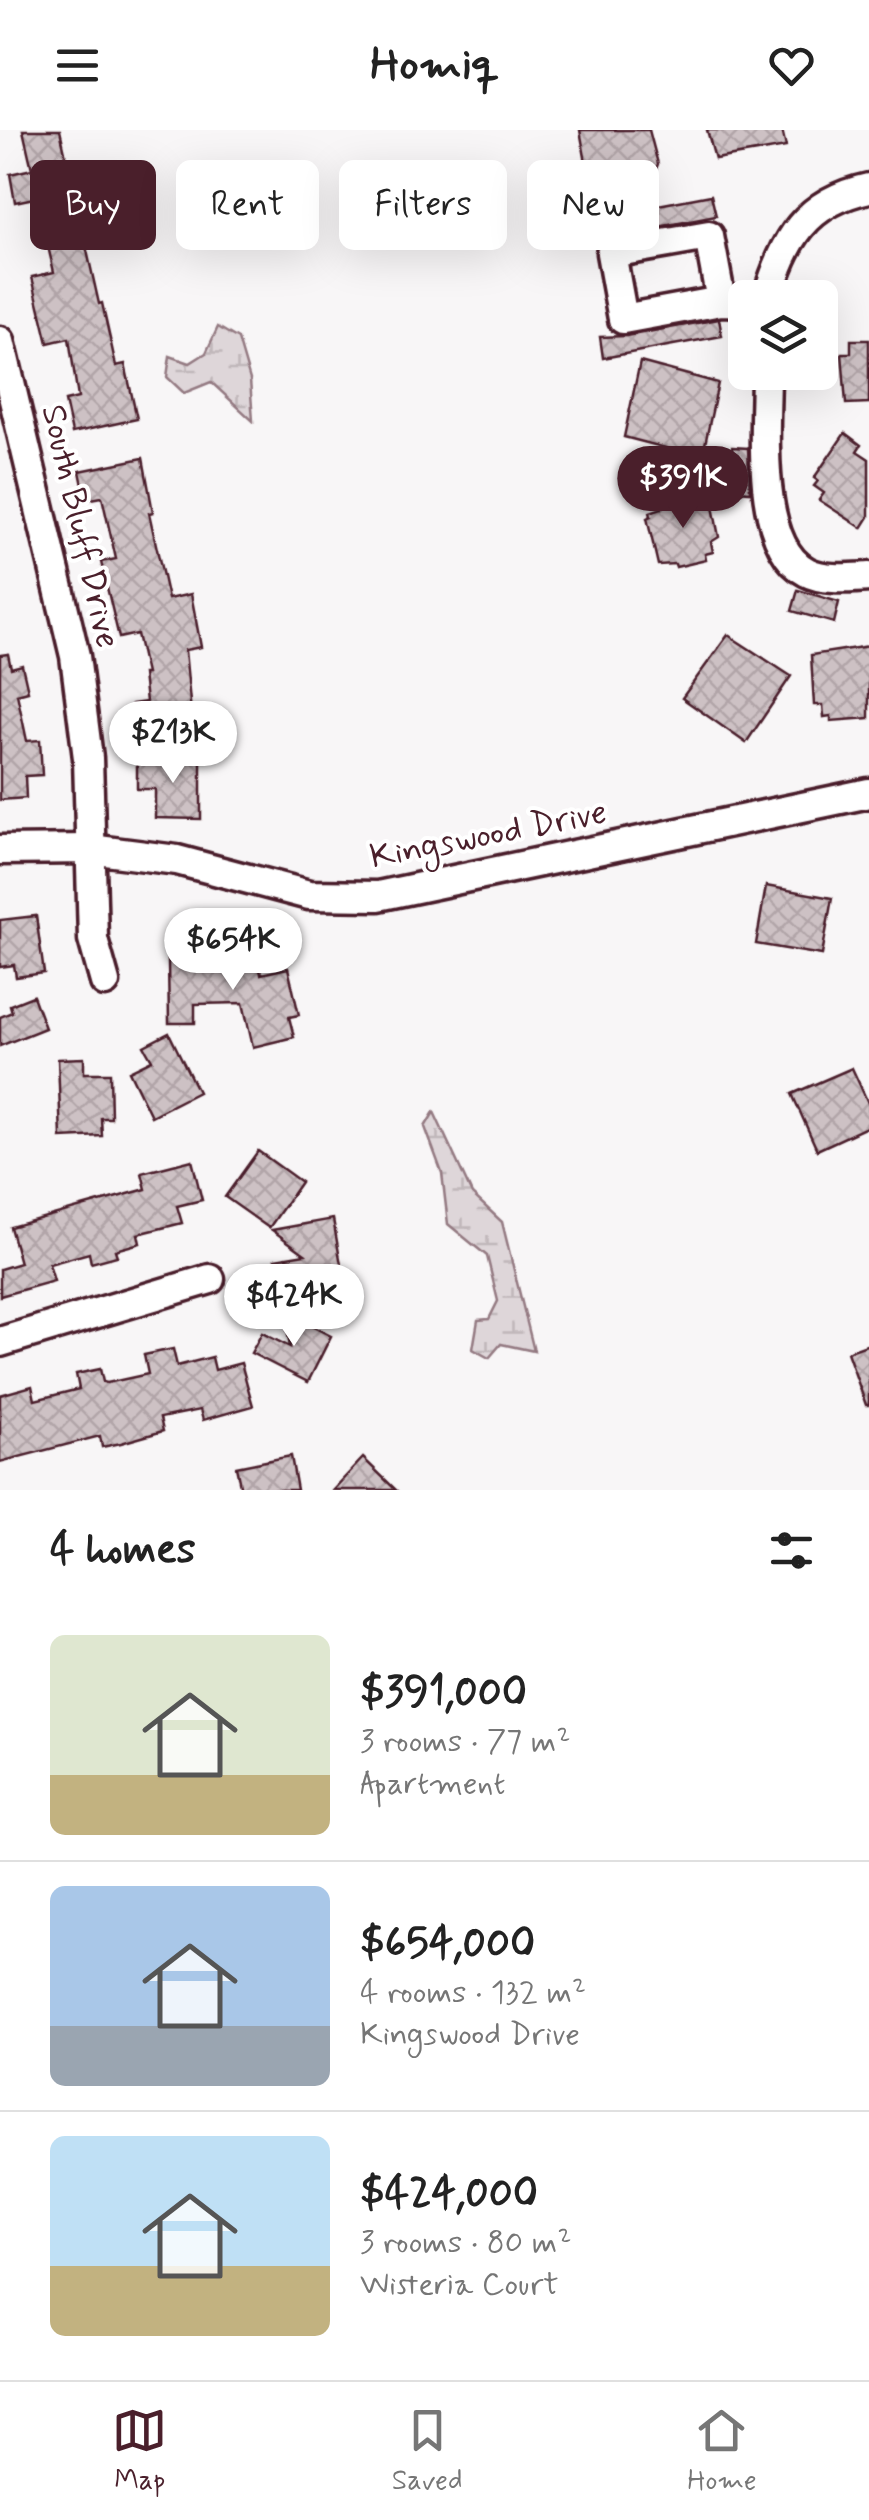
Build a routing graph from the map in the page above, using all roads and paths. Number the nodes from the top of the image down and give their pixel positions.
1 (869, 188) edge
2 (772, 280) edge
3 (0, 341) edge
4 (766, 390) edge
5 (869, 576) edge
6 (869, 793) edge
7 (90, 849) junction
8 (0, 850) edge
9 (105, 982) dead end
10 (210, 1279) dead end
11 (0, 1342) edge

1 - 2 street
3 - 7 street, South Bluff Drive
4 - 5 street
6 - 7 street, Kingswood Drive
7 - 8 street, Kingswood Drive
7 - 9 street, South Bluff Drive
10 - 11 street

